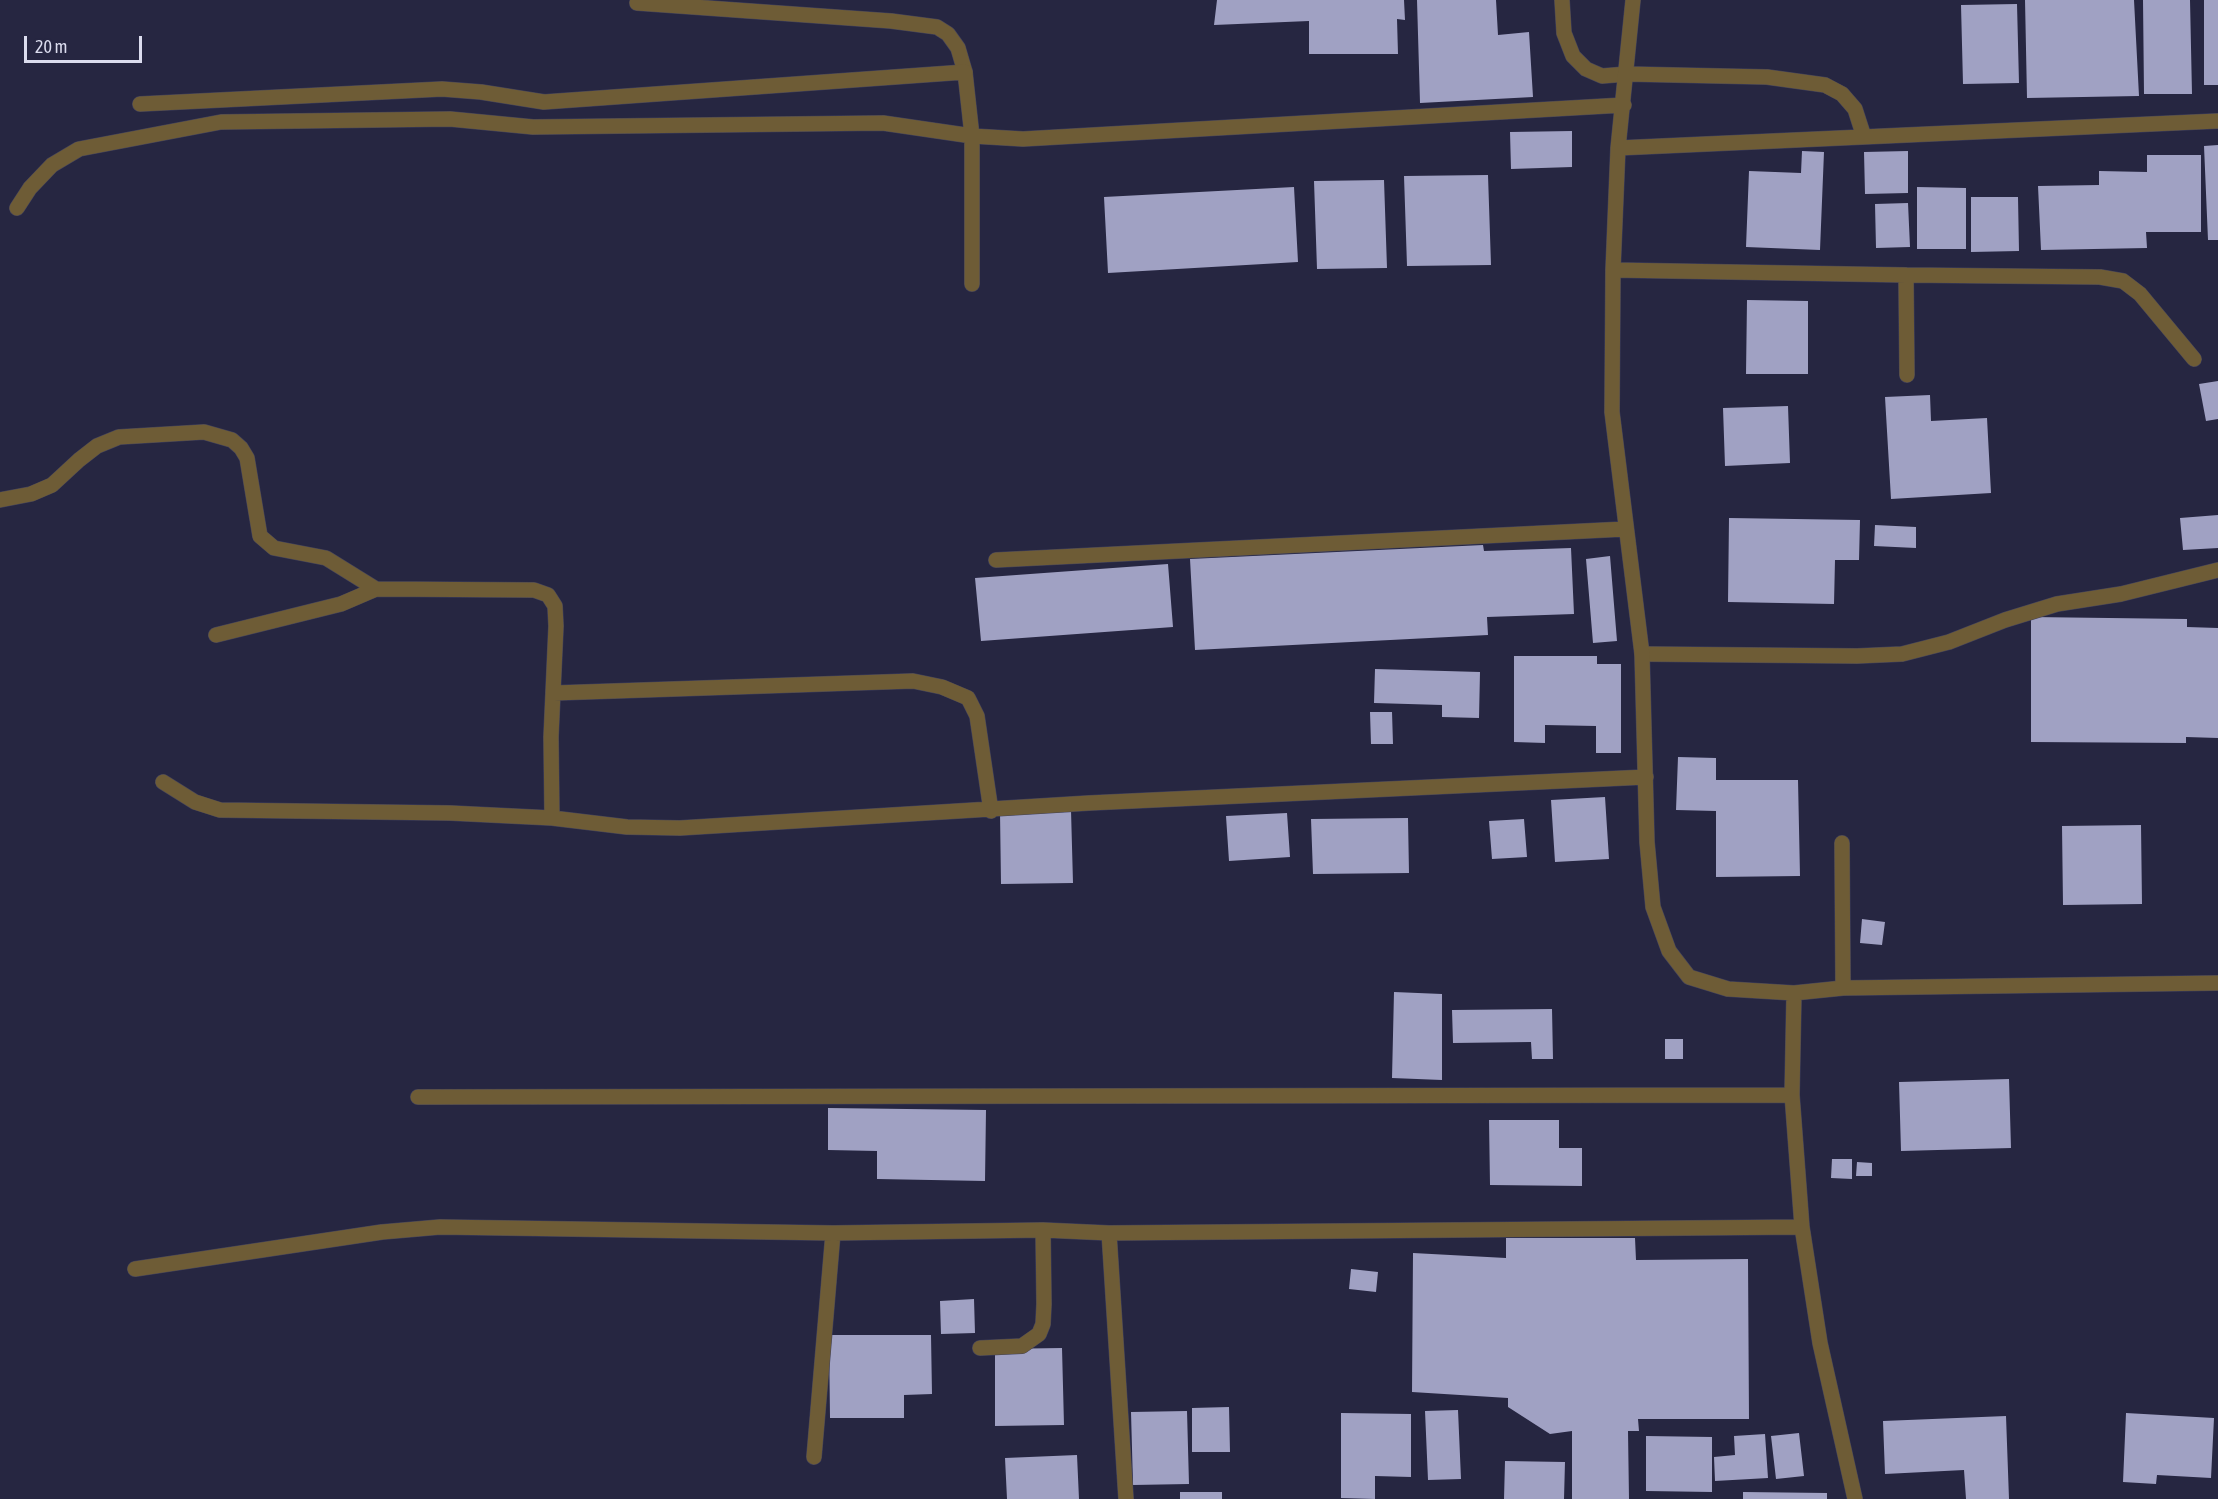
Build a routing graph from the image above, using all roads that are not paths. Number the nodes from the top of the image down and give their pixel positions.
1 (1562, 0) edge
2 (1632, 0) edge
3 (637, 3) dead end
4 (965, 72) junction
5 (1627, 74) junction
6 (140, 104) dead end
7 (1624, 105) junction
8 (2218, 121) edge
9 (972, 136) junction
10 (1864, 137) junction
11 (1618, 148) junction
12 (17, 207) dead end
13 (1613, 270) junction
14 (1906, 275) junction
15 (972, 284) dead end
16 (2194, 359) dead end
17 (1907, 375) dead end
18 (0, 500) edge
19 (1625, 529) junction
20 (996, 560) dead end
21 (2218, 570) edge
22 (376, 590) junction
23 (216, 635) dead end
24 (1642, 654) junction
25 (554, 693) junction
26 (1646, 777) junction
27 (163, 782) dead end
28 (991, 811) junction
29 (552, 818) junction
30 (1842, 843) dead end
31 (2218, 983) edge
32 (1843, 988) junction
33 (1794, 993) junction
34 (1792, 1095) junction
35 (418, 1097) dead end
36 (1802, 1227) junction
37 (1043, 1230) junction
38 (833, 1233) junction
39 (1109, 1233) junction
40 (135, 1269) dead end
41 (980, 1348) dead end
42 (814, 1457) dead end
43 (1126, 1499) edge
44 (1855, 1499) edge

1 - 5 street
2 - 5 street
3 - 4 street
4 - 6 street
4 - 9 street
5 - 7 street
5 - 10 street
7 - 9 street
7 - 11 street
8 - 10 street
9 - 12 street
9 - 15 street
10 - 11 street
11 - 13 street
13 - 14 street
13 - 19 street
14 - 16 street
14 - 17 street
18 - 22 street
19 - 20 street
19 - 24 street
21 - 24 street
22 - 23 street
22 - 25 street
24 - 26 street
25 - 28 street
25 - 29 street
26 - 28 street
26 - 33 street
27 - 29 street
28 - 29 street
30 - 32 street
31 - 32 street
32 - 33 street
33 - 34 street
34 - 35 street
34 - 36 street
36 - 39 street
36 - 44 street
37 - 38 street
37 - 39 street
37 - 41 street
38 - 40 street
38 - 42 street
39 - 43 street

